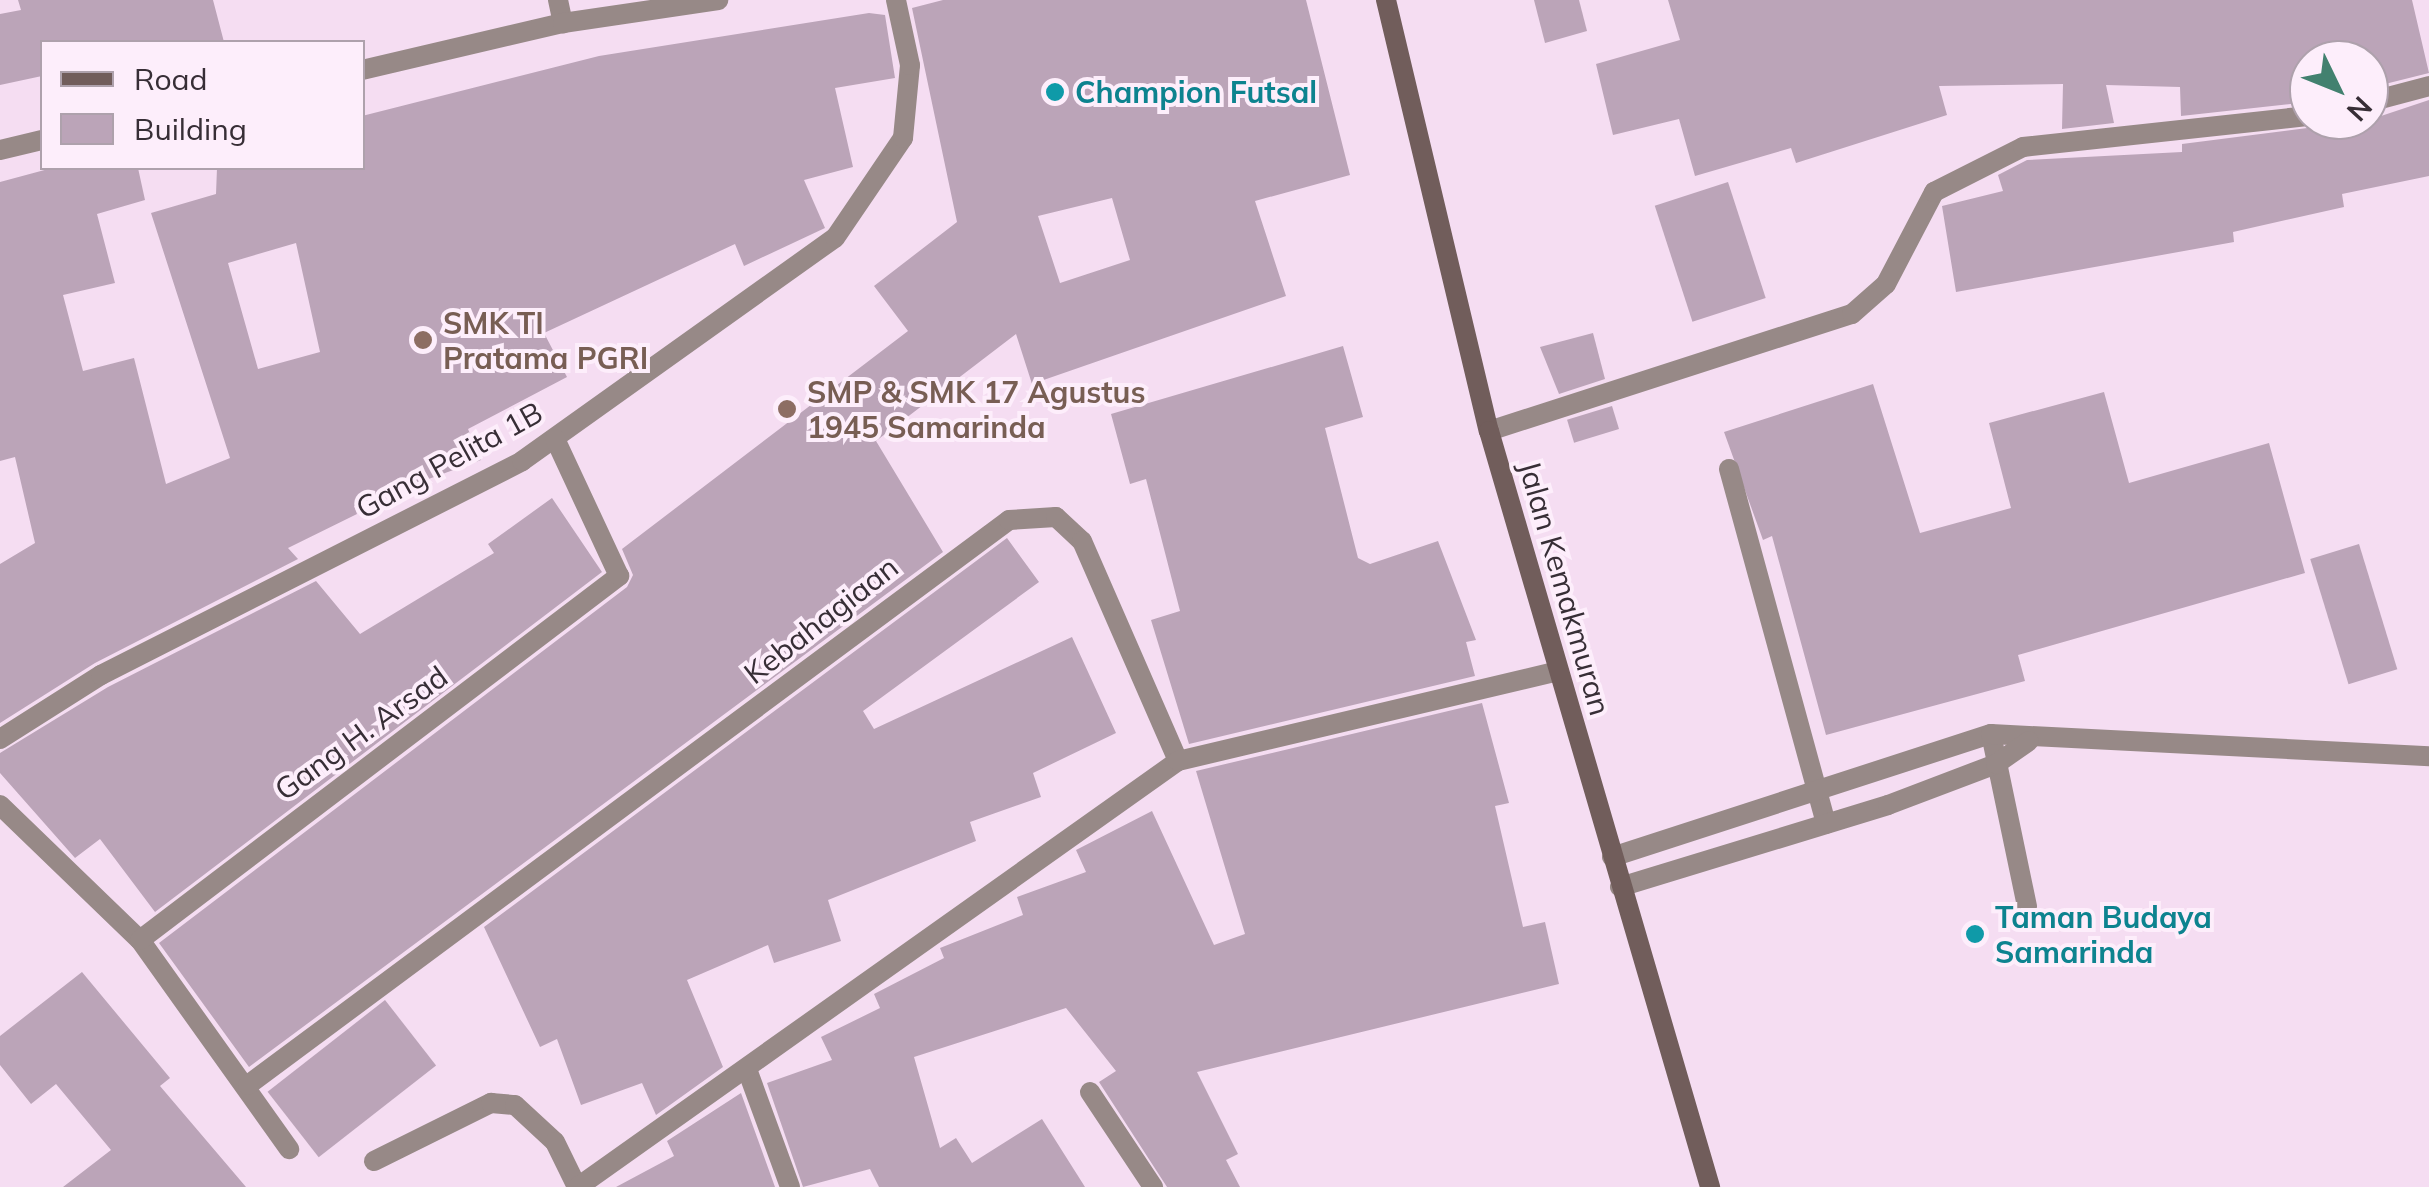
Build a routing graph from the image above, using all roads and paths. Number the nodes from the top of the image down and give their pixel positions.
1 (558, 0) edge
2 (718, 0) edge
3 (896, 0) edge
4 (1386, 0) edge
5 (563, 23) junction
6 (365, 69) edge
7 (2429, 86) edge
8 (2389, 97) edge
9 (2289, 118) edge
10 (40, 140) edge
11 (0, 150) edge
12 (1488, 431) junction
13 (555, 438) junction
14 (1729, 469) dead end
15 (1558, 672) junction
16 (1991, 734) junction
17 (0, 740) edge
18 (2029, 741) junction
19 (2429, 756) edge
20 (1178, 761) junction
21 (1996, 764) junction
22 (1815, 785) junction
23 (0, 805) edge
24 (1826, 824) junction
25 (1612, 857) junction
26 (1620, 886) junction
27 (2027, 906) dead end
28 (140, 940) junction
29 (748, 1072) junction
30 (248, 1086) junction
31 (1090, 1092) dead end
32 (288, 1149) dead end
33 (374, 1161) dead end
34 (577, 1187) edge
35 (790, 1187) edge
36 (1153, 1187) edge
37 (1710, 1187) edge

1 - 5 street
2 - 5 street
3 - 13 street, Gang Pelita 1B
4 - 12 street, Jalan Kemakmuran
5 - 6 street
7 - 8 street
9 - 12 street
10 - 11 street
12 - 15 street, Jalan Kemakmuran
13 - 17 street, Gang Pelita 1B
13 - 28 street, Gang H. Arsad
14 - 22 street
15 - 20 street
15 - 25 street, Jalan Kemakmuran
16 - 18 street
16 - 21 street
16 - 22 street
18 - 19 street
18 - 21 street
20 - 29 street
20 - 30 street, Kebahagiaan
21 - 24 street
21 - 27 street
22 - 24 street
22 - 25 street
23 - 28 street
24 - 26 street
25 - 26 street, Jalan Kemakmuran
26 - 37 street, Jalan Kemakmuran
28 - 30 street
29 - 34 street
29 - 35 street
30 - 32 street
31 - 36 street
33 - 34 street

